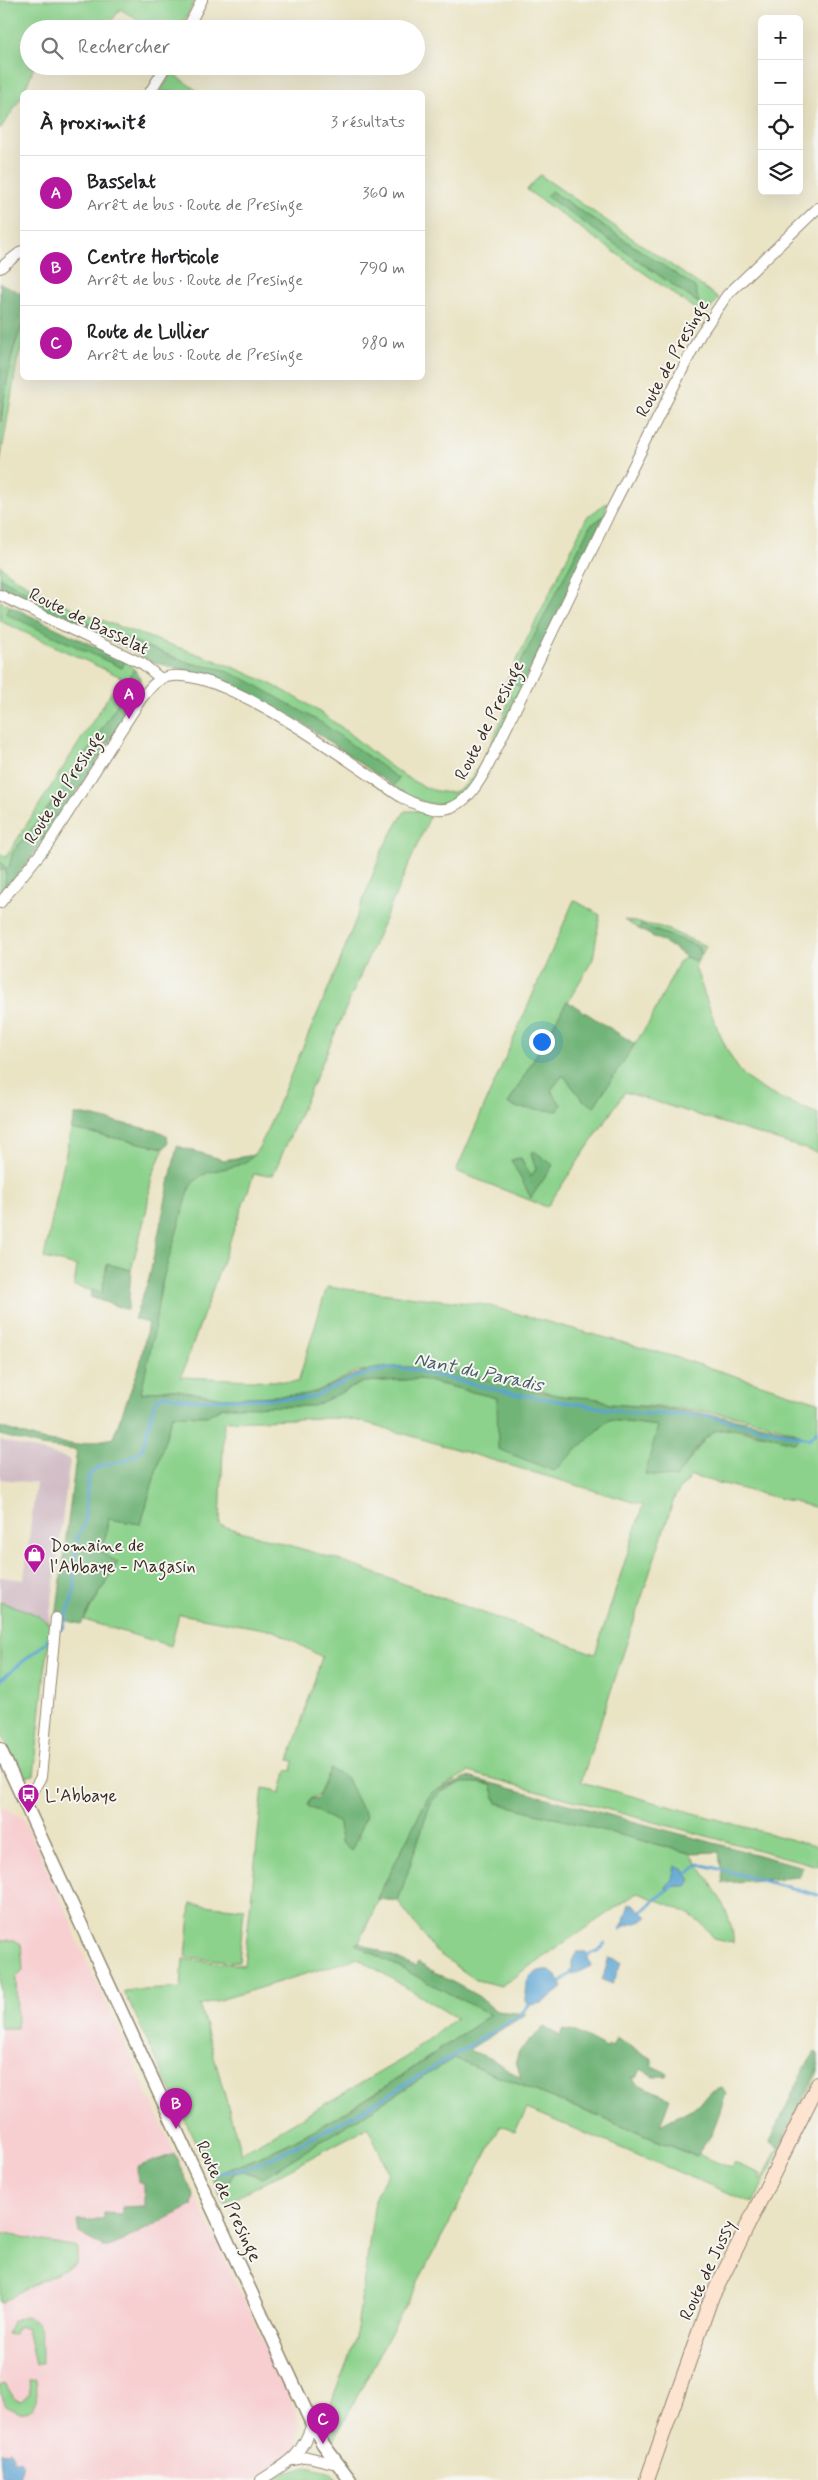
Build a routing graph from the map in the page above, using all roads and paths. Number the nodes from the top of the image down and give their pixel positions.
1 (202, 0) edge
2 (192, 20) edge
3 (160, 75) edge
4 (151, 90) edge
5 (818, 208) edge
6 (20, 253) edge
7 (0, 268) edge
8 (0, 595) edge
9 (162, 679) junction
10 (0, 903) edge
11 (56, 1618) dead end
12 (0, 1749) edge
13 (24, 1798) junction
14 (818, 2084) edge
15 (312, 2424) junction
16 (293, 2460) junction
17 (337, 2464) junction
18 (261, 2480) edge
19 (350, 2480) edge
20 (647, 2480) edge

1 - 2 street
3 - 4 street
5 - 9 street, Route de Presinge
6 - 7 street
8 - 9 street, Route de Basselat
9 - 10 street, Route de Presinge
11 - 13 street
12 - 13 street, Route de Presinge
13 - 15 street, Route de Presinge
14 - 20 main road, Route de Jussy
15 - 16 street
15 - 17 street, Route de Presinge
16 - 17 street
16 - 18 street
17 - 19 street, Route de Presinge

